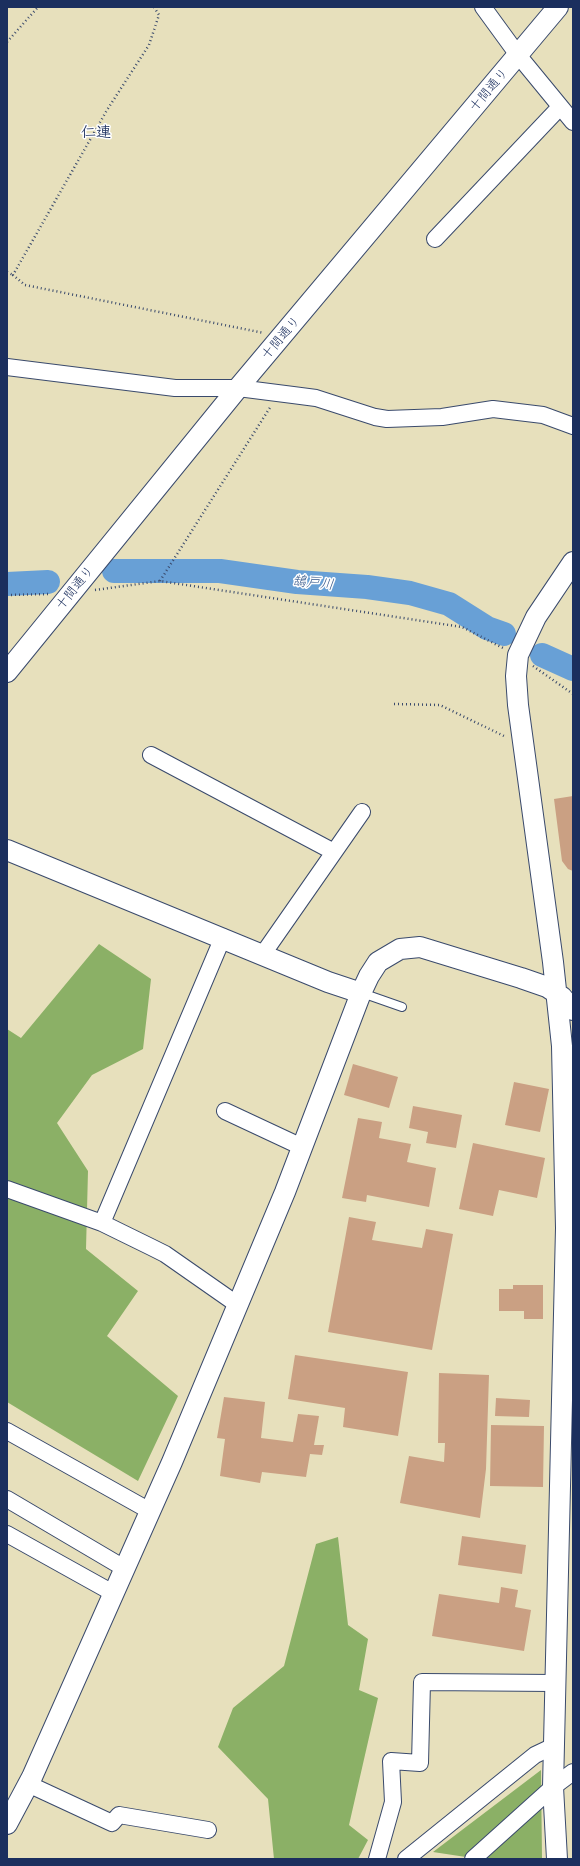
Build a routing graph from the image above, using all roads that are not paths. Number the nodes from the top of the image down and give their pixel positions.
1 (483, 7) edge
2 (558, 7) edge
3 (518, 55) junction
4 (560, 107) junction
5 (573, 122) edge
6 (436, 239) dead end
7 (7, 367) edge
8 (238, 388) junction
9 (573, 426) edge
10 (573, 562) edge
11 (7, 672) edge
12 (151, 755) dead end
13 (362, 812) dead end
14 (7, 850) edge
15 (334, 852) junction
16 (223, 938) junction
17 (263, 954) junction
18 (361, 993) junction
19 (557, 993) junction
20 (402, 1007) dead end
21 (573, 1010) edge
22 (225, 1111) dead end
23 (302, 1147) junction
24 (7, 1189) edge
25 (102, 1223) junction
26 (238, 1305) junction
27 (7, 1431) edge
28 (7, 1499) edge
29 (150, 1511) junction
30 (7, 1534) edge
31 (124, 1568) junction
32 (113, 1593) junction
33 (555, 1683) junction
34 (554, 1746) junction
35 (573, 1772) edge
36 (28, 1784) junction
37 (552, 1786) junction
38 (7, 1824) edge
39 (208, 1830) dead end
40 (377, 1859) edge
41 (406, 1859) edge
42 (473, 1859) edge
43 (557, 1859) edge

1 - 3 street
2 - 3 street, 十間通り
3 - 4 street
3 - 8 street, 十間通り
4 - 5 street
4 - 6 street
7 - 8 street
8 - 9 street
8 - 11 street, 十間通り
10 - 19 street
12 - 15 street
13 - 15 street
14 - 16 street
15 - 17 street
16 - 17 street
16 - 25 street
17 - 18 street
18 - 19 street
18 - 20 lane
18 - 23 street
19 - 21 street
19 - 33 street
22 - 23 street
23 - 26 street
24 - 25 street
25 - 26 street
26 - 29 street
27 - 29 street
28 - 31 street
29 - 31 street
30 - 32 street
31 - 32 street
32 - 36 street
33 - 34 street
33 - 40 street
34 - 37 street
34 - 41 street
35 - 37 street
36 - 38 street
36 - 39 street
37 - 42 street
37 - 43 street

